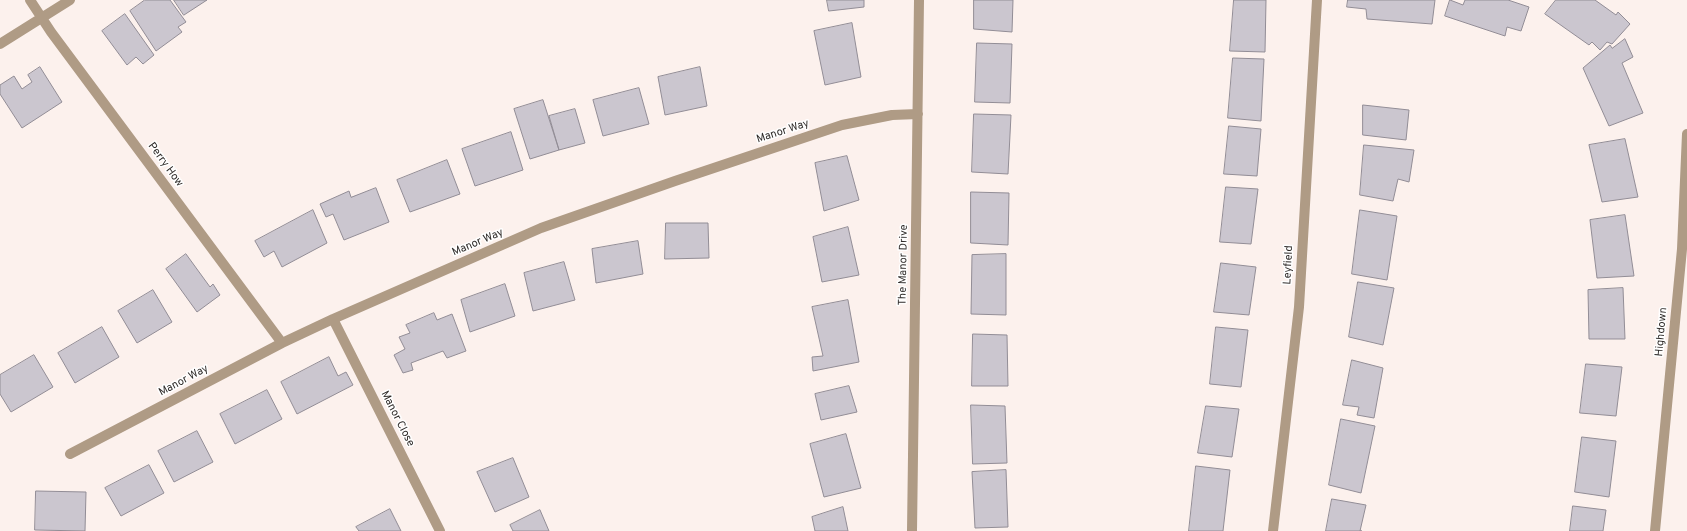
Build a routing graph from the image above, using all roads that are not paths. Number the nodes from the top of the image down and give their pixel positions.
1 (30, 0) edge
2 (70, 0) edge
3 (920, 0) edge
4 (1317, 0) edge
5 (42, 17) junction
6 (0, 44) edge
7 (918, 114) junction
8 (1687, 134) edge
9 (333, 319) junction
10 (282, 343) junction
11 (70, 454) dead end
12 (440, 531) edge
13 (912, 531) edge
14 (1273, 531) edge
15 (1655, 531) edge

1 - 5 street, Perry How
2 - 5 street
3 - 7 street, The Manor Drive
4 - 14 street, Leyfield
5 - 6 street
5 - 10 street, Perry How
7 - 9 street, Manor Way
7 - 13 street, The Manor Drive
8 - 15 street, Highdown
9 - 10 street, Manor Way
9 - 12 street, Manor Close
10 - 11 street, Manor Way

